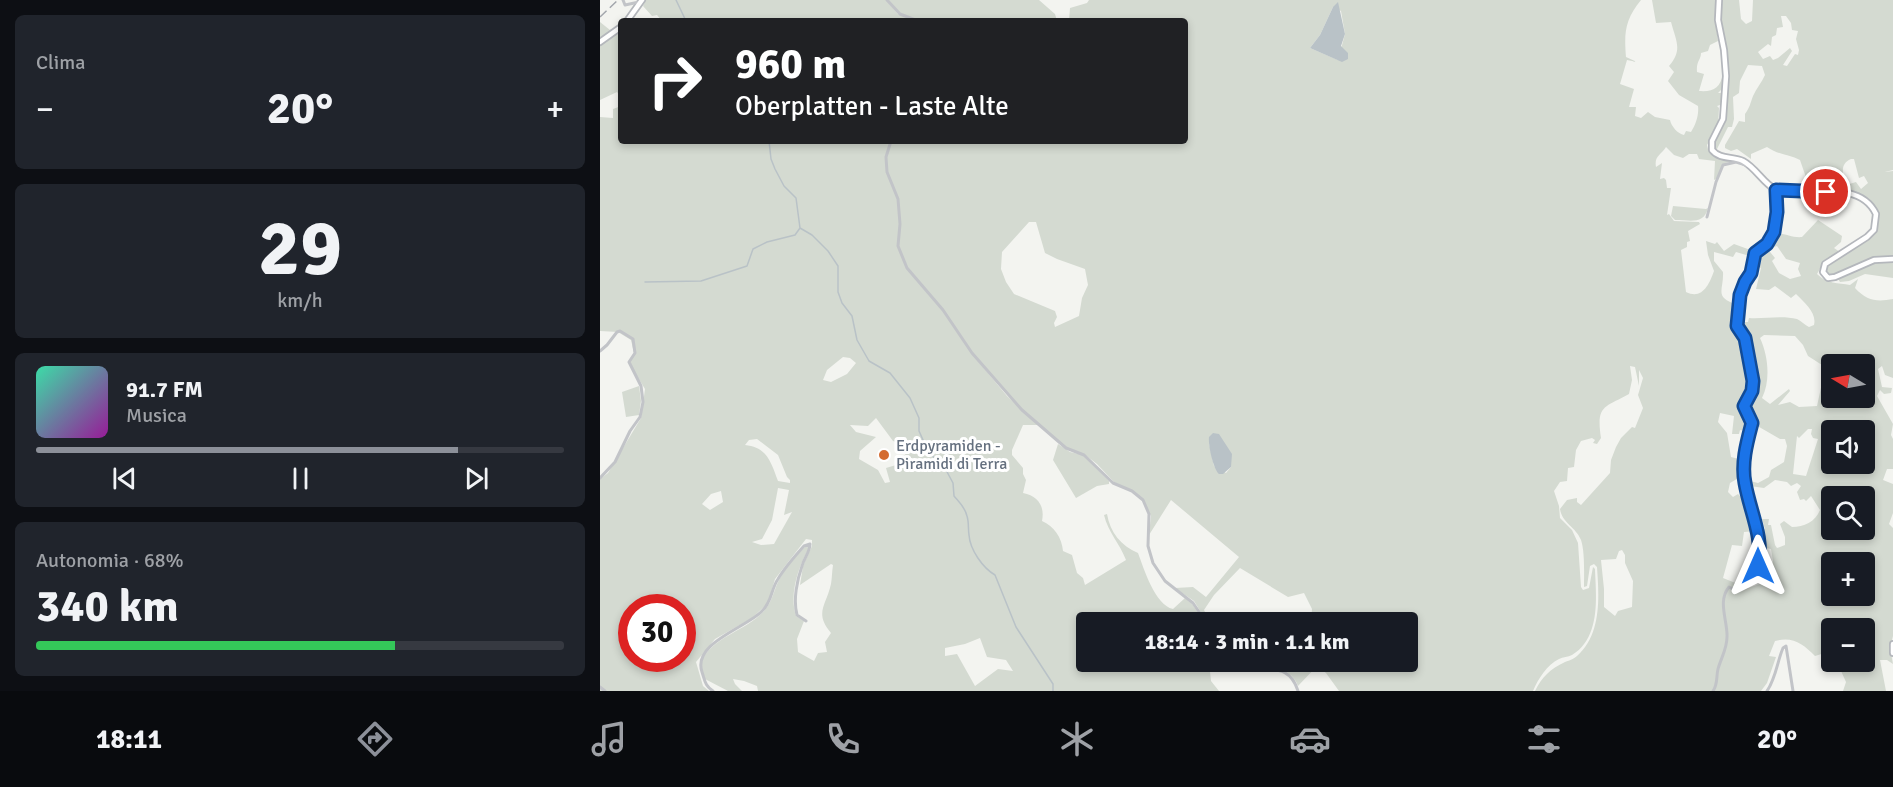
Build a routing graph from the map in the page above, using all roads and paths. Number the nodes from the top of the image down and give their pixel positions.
1 (623, 0) edge
2 (887, 0) edge
3 (1719, 0) edge
4 (641, 2) edge
5 (629, 18) edge
6 (910, 18) edge
7 (618, 29) edge
8 (600, 42) edge
9 (890, 144) edge
10 (1750, 166) junction
11 (1776, 190) junction
12 (1707, 217) dead end
13 (1893, 259) edge
14 (600, 351) edge
15 (600, 478) edge
16 (1199, 612) edge
17 (806, 621) dead end
18 (1281, 672) edge
19 (600, 687) edge
20 (604, 691) edge
21 (713, 691) edge
22 (1298, 691) edge
23 (1713, 691) edge
24 (1767, 691) edge
25 (1793, 691) edge

1 - 4 street
2 - 6 street
3 - 10 main road
4 - 5 main road
7 - 8 main road
9 - 16 street
10 - 11 main road
10 - 12 street
11 - 13 main road
11 - 23 street
14 - 15 street
17 - 21 street
18 - 22 street
19 - 20 street
24 - 25 street

